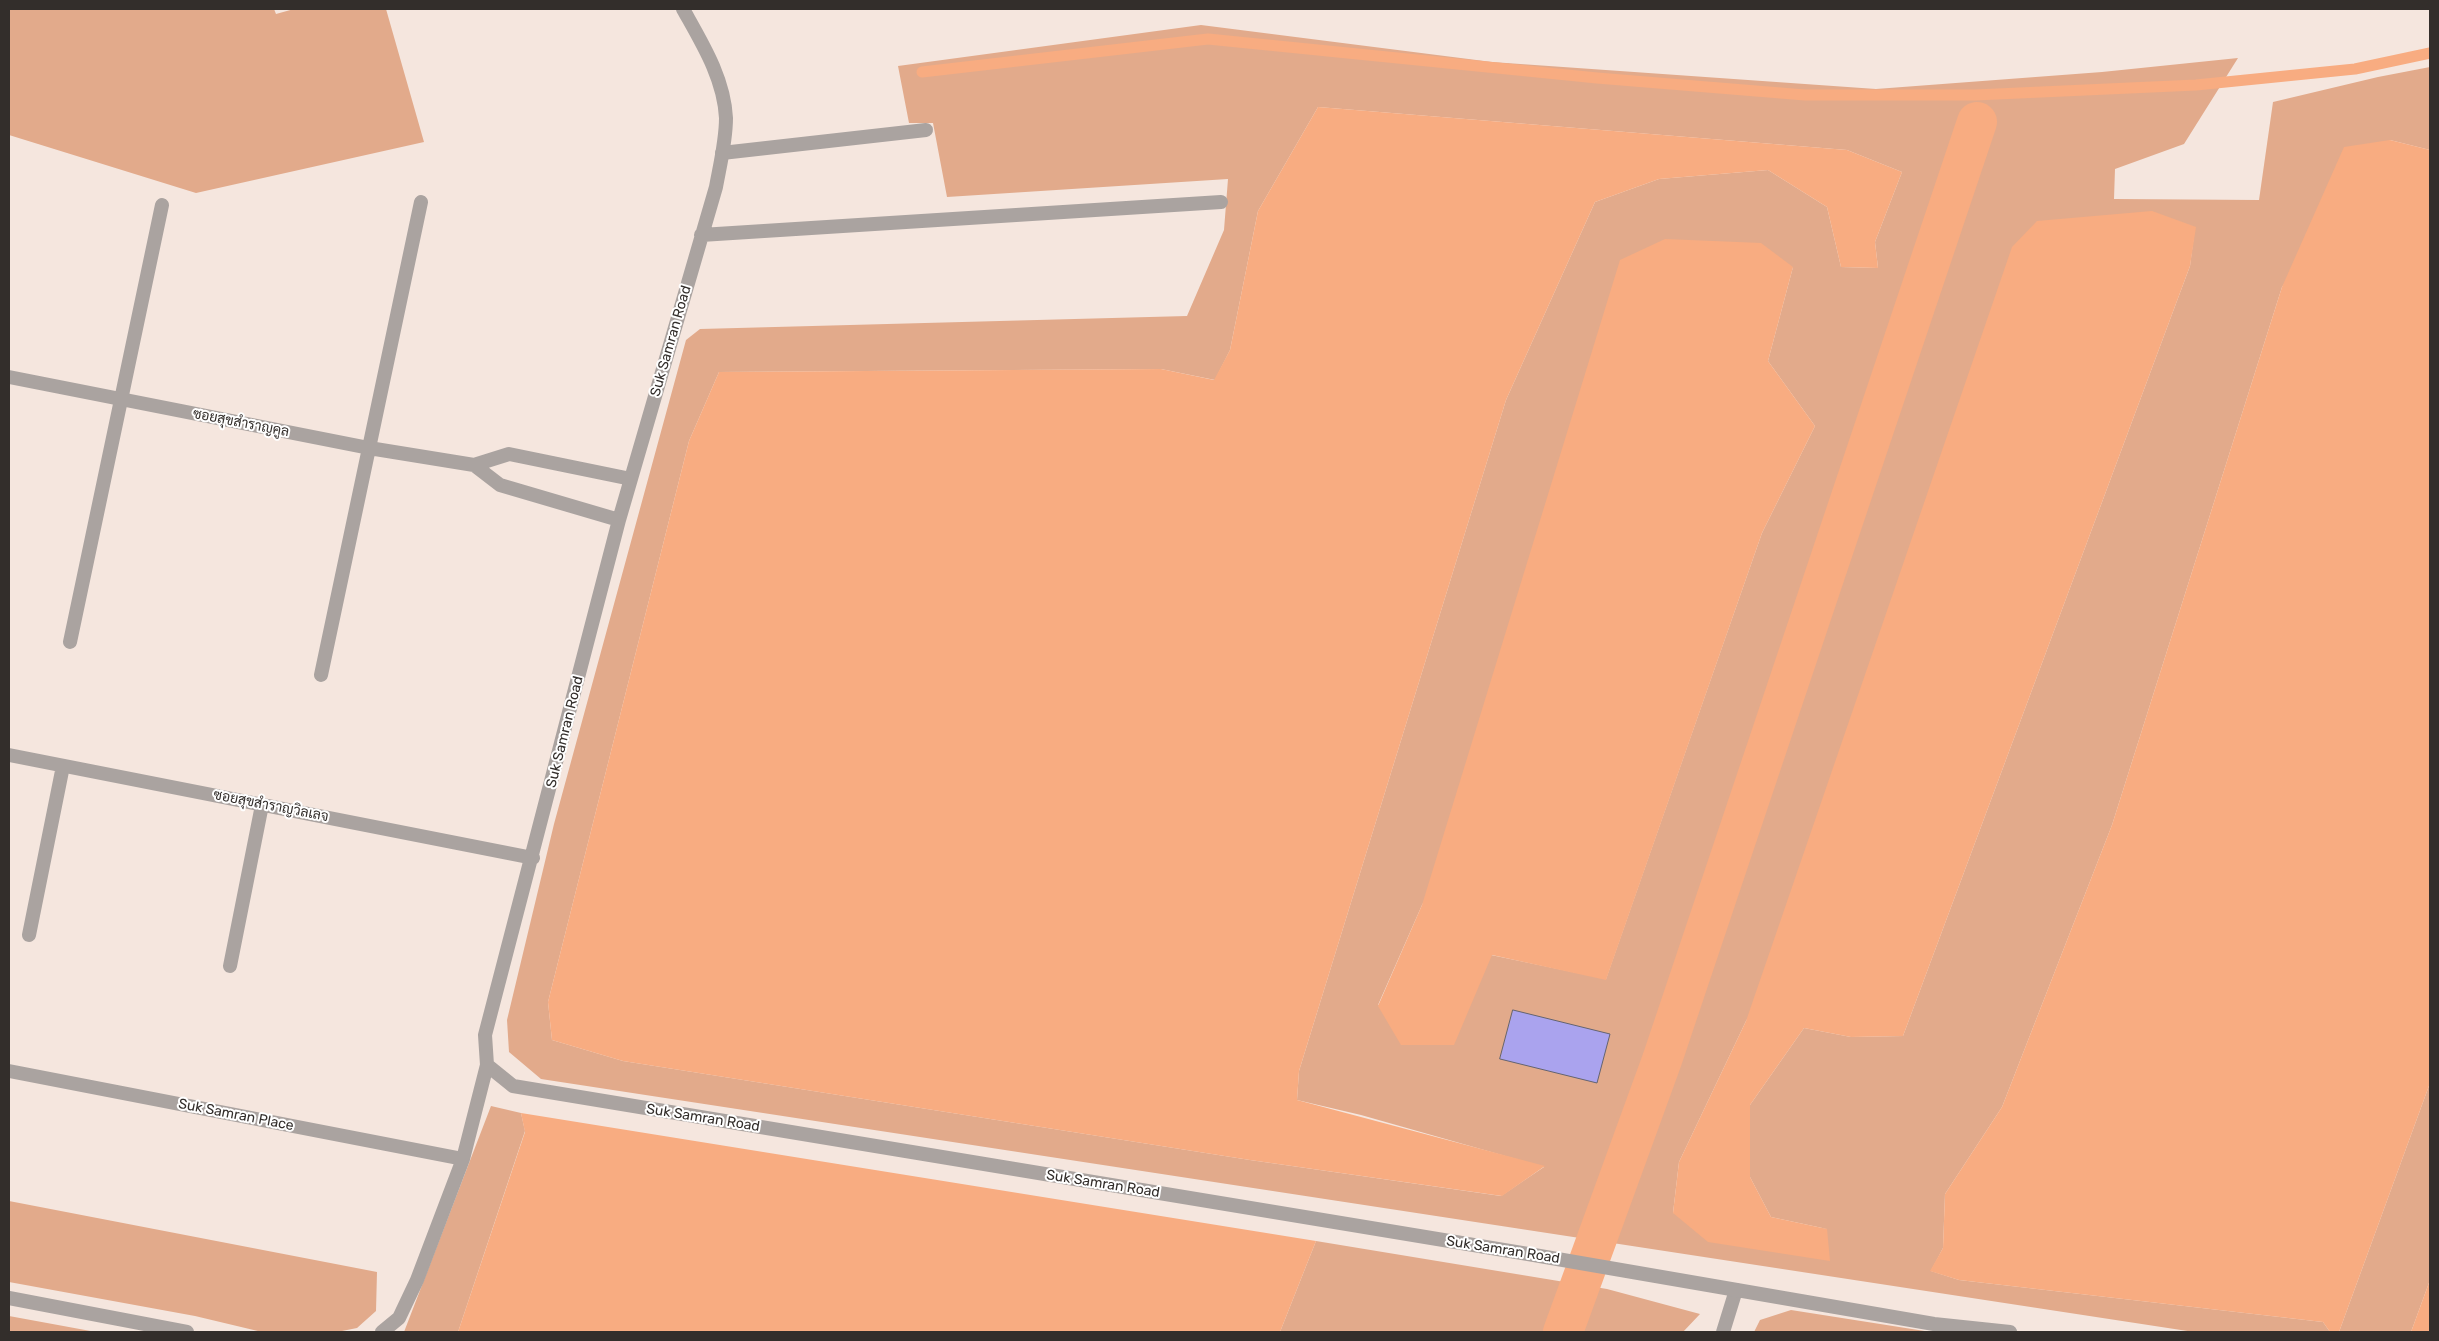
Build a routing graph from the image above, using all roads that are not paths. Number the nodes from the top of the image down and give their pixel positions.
1 (683, 9) edge
2 (926, 130) dead end
3 (722, 153) junction
4 (421, 202) dead end
5 (1221, 202) dead end
6 (162, 205) dead end
7 (701, 235) junction
8 (9, 376) edge
9 (120, 400) junction
10 (369, 448) junction
11 (474, 465) junction
12 (631, 479) junction
13 (620, 520) junction
14 (70, 642) dead end
15 (321, 675) dead end
16 (9, 755) edge
17 (63, 766) junction
18 (262, 805) junction
19 (533, 858) junction
20 (29, 935) dead end
21 (230, 966) dead end
22 (487, 1065) junction
23 (9, 1071) edge
24 (463, 1159) junction
25 (1736, 1290) junction
26 (9, 1298) edge
27 (187, 1332) edge
28 (382, 1332) edge
29 (1723, 1332) edge
30 (2010, 1332) edge

1 - 3 street, Suk Samran Road
2 - 3 street
3 - 7 street, Suk Samran Road
4 - 10 street
5 - 7 street
6 - 9 street
7 - 12 street, Suk Samran Road
8 - 9 street, ซอยสุขสำราญคูล
9 - 10 street, ซอยสุขสำราญคูล
9 - 14 street
10 - 11 street, ซอยสุขสำราญคูล
10 - 15 street
11 - 12 street, ซอยสุขสำราญคูล
11 - 13 street, ซอยสุขสำราญคูล
12 - 13 street, Suk Samran Road
13 - 19 street, Suk Samran Road
16 - 17 street, ซอยสุขสำราญวิลเลจ
17 - 18 street, ซอยสุขสำราญวิลเลจ
17 - 20 street
18 - 19 street, ซอยสุขสำราญวิลเลจ
18 - 21 street
19 - 22 street, Suk Samran Road
22 - 24 street
22 - 25 street, Suk Samran Road
23 - 24 street, Suk Samran Place
24 - 28 street
25 - 29 street
25 - 30 street, Suk Samran Road
26 - 27 street

